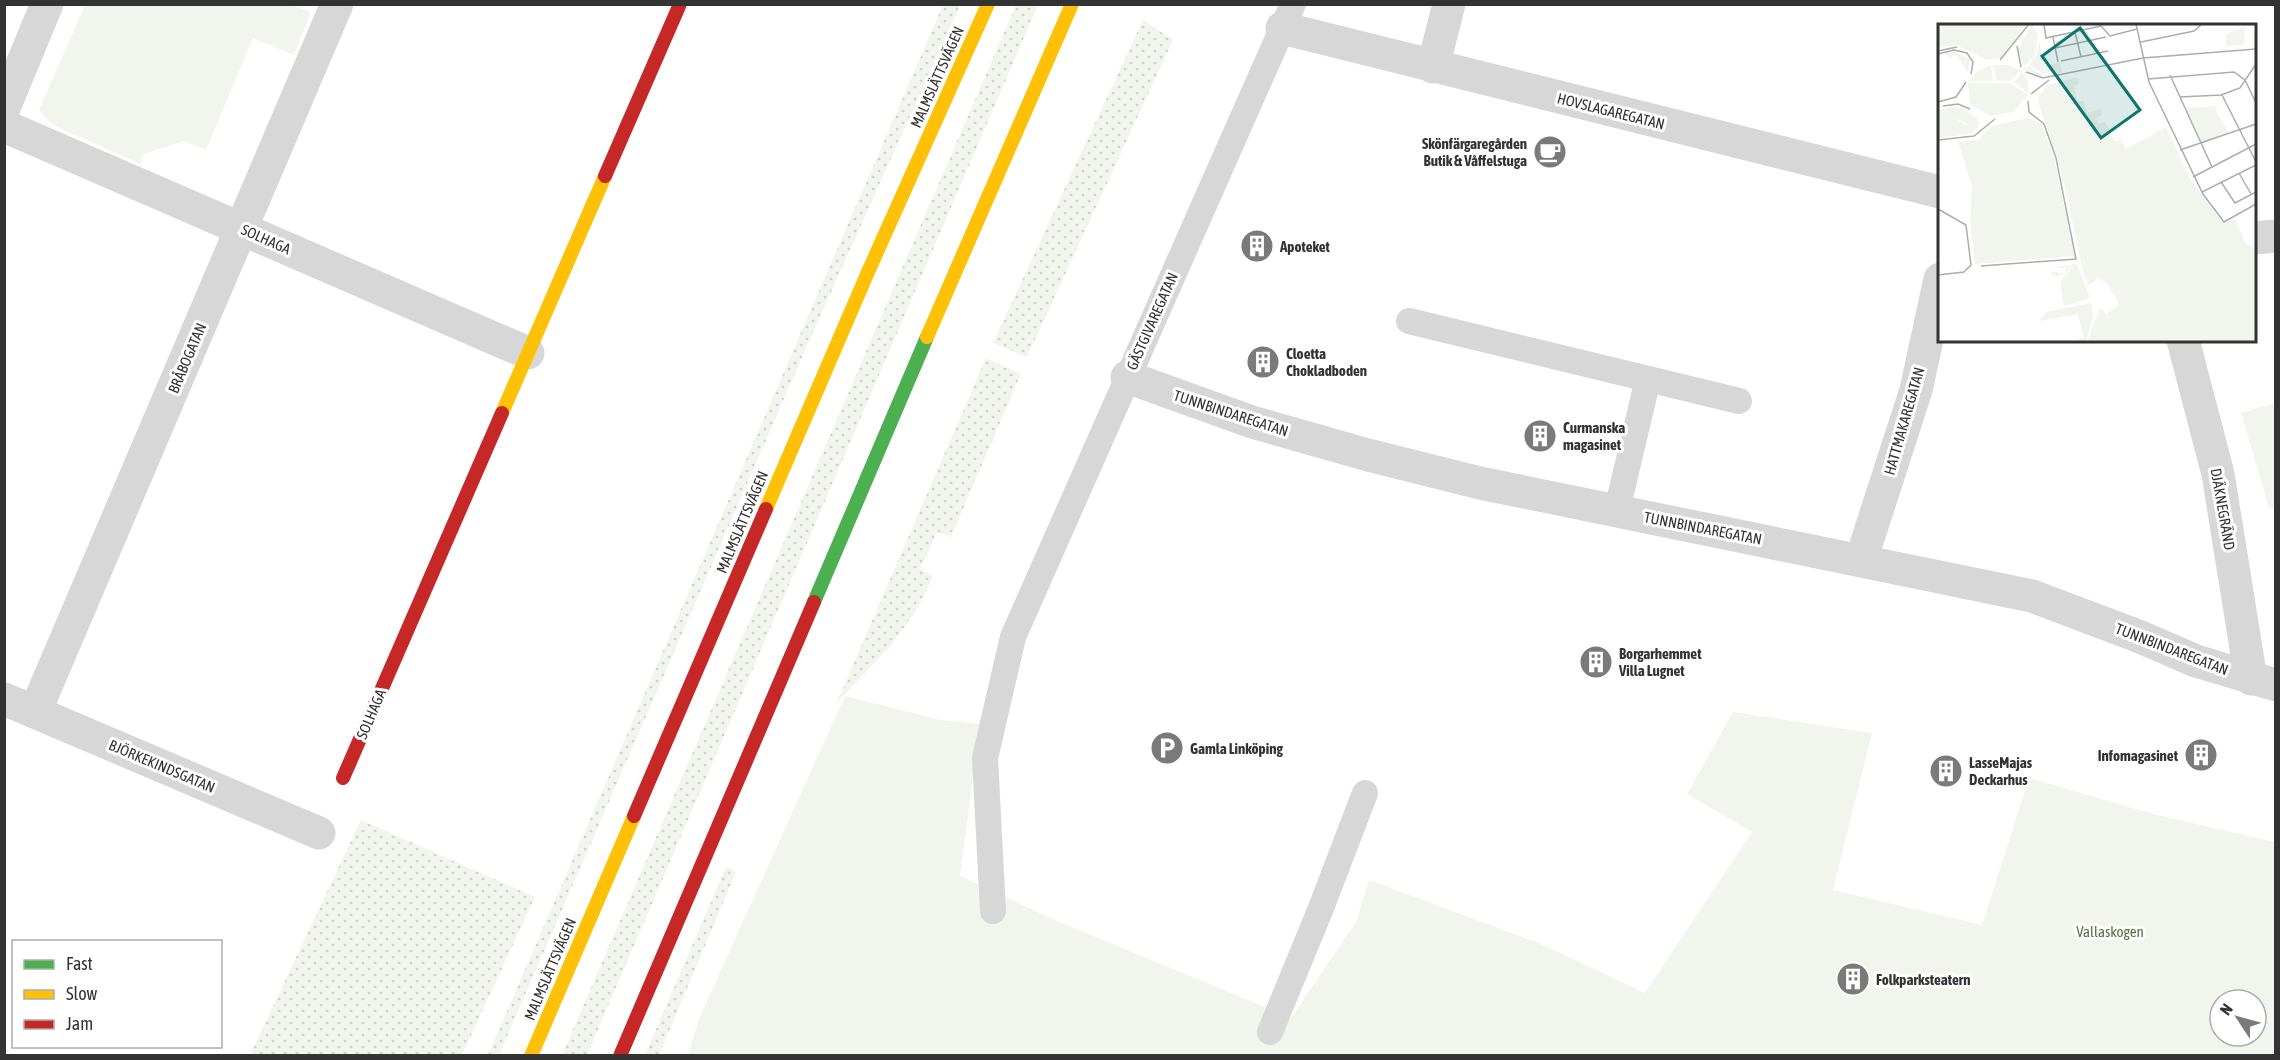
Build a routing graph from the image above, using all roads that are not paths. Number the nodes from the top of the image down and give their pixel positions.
1 (47, 4) edge
2 (337, 4) edge
3 (680, 4) edge
4 (988, 4) edge
5 (1072, 4) edge
6 (1449, 4) edge
7 (1288, 16) edge
8 (1433, 67) junction
9 (4, 108) edge
10 (4, 126) edge
11 (1938, 192) edge
12 (242, 229) junction
13 (2276, 236) edge
14 (2256, 238) edge
15 (1938, 288) edge
16 (1409, 321) dead end
17 (2185, 342) edge
18 (528, 353) junction
19 (1127, 377) junction
20 (1648, 379) junction
21 (1739, 401) dead end
22 (1617, 510) junction
23 (1861, 560) junction
24 (2263, 682) edge
25 (4, 699) edge
26 (35, 712) junction
27 (343, 778) dead end
28 (1365, 793) dead end
29 (319, 833) dead end
30 (993, 911) dead end
31 (1270, 1032) dead end
32 (531, 1056) edge
33 (620, 1056) edge

1 - 9 street
2 - 12 street, BRÅBOGATAN
3 - 18 main road, SOLHAGA
4 - 32 main road, MALMSLÄTTSVÄGEN
5 - 33 main road
6 - 8 street
7 - 8 street, HOVSLAGAREGATAN
7 - 19 lane, GÄSTGIVAREGATAN
8 - 11 street, HOVSLAGAREGATAN
10 - 12 street, SOLHAGA
12 - 18 street, SOLHAGA
12 - 26 street, BRÅBOGATAN
13 - 14 street
15 - 23 street, HATTMAKAREGATAN
16 - 20 lane
17 - 24 street, DJÄKNEGRÄND
18 - 27 main road, SOLHAGA
19 - 22 street, TUNNBINDAREGATAN
19 - 30 lane, GÄSTGIVAREGATAN
20 - 21 lane
20 - 22 lane
22 - 23 street, TUNNBINDAREGATAN
23 - 24 street, TUNNBINDAREGATAN
25 - 26 street, BJÖRKEKINDSGATAN
26 - 29 street, BJÖRKEKINDSGATAN
28 - 31 lane

